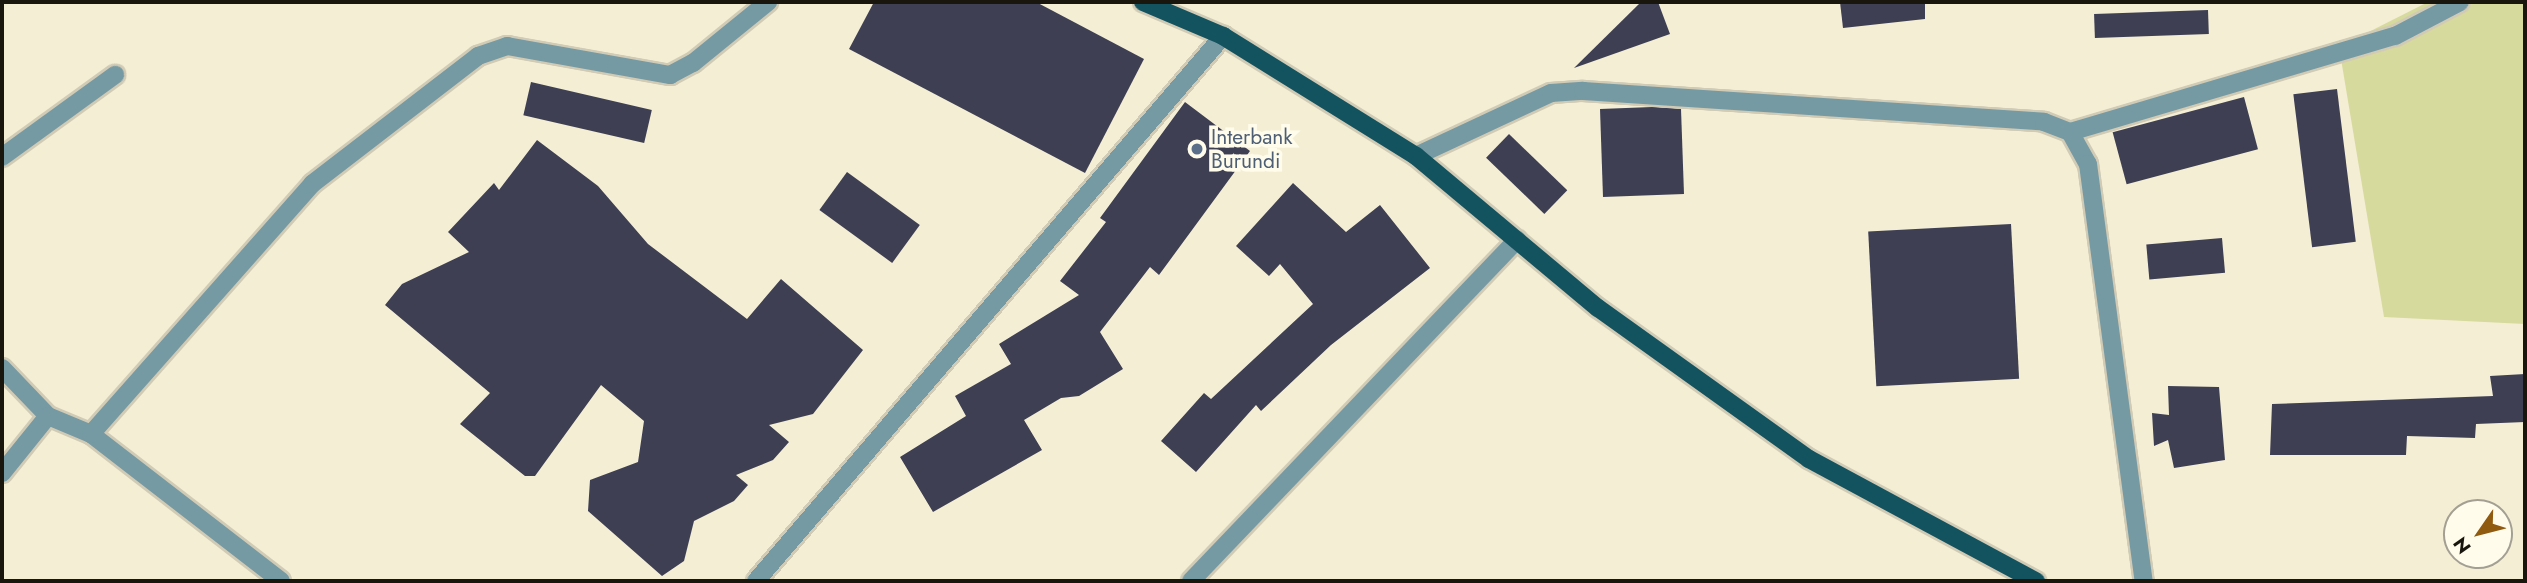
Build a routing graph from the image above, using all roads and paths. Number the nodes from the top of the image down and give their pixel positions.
1 (768, 2) edge
2 (1143, 2) edge
3 (2460, 2) edge
4 (1223, 36) junction
5 (115, 75) dead end
6 (2070, 132) junction
7 (1416, 156) junction
8 (2, 157) edge
9 (1517, 240) junction
10 (2, 368) edge
11 (48, 415) junction
12 (91, 435) junction
13 (2, 473) edge
14 (281, 581) edge
15 (756, 581) edge
16 (1191, 581) edge
17 (2036, 581) edge
18 (2144, 581) edge

1 - 12 street
2 - 4 main road
3 - 6 street
4 - 7 main road
4 - 15 street
5 - 8 street
6 - 7 street
6 - 18 street
7 - 9 main road
9 - 16 street
9 - 17 main road
10 - 11 street
11 - 12 street
11 - 13 street
12 - 14 street

